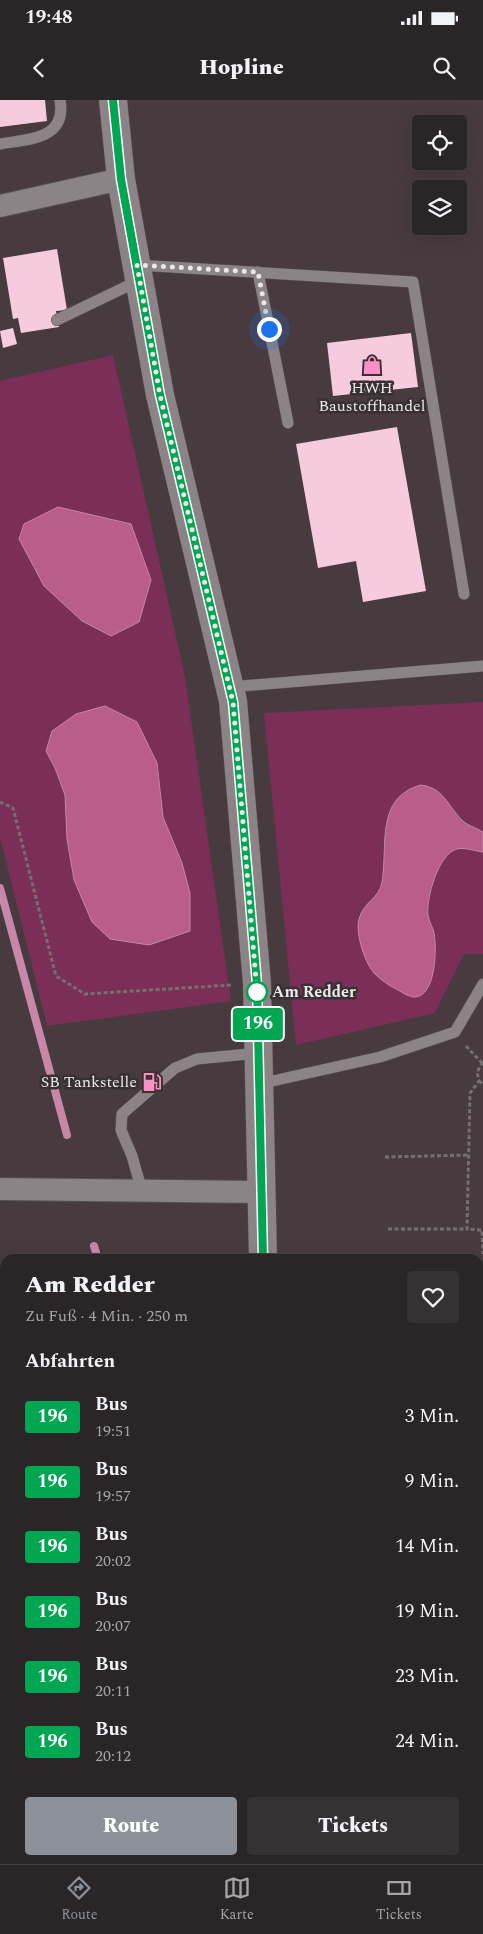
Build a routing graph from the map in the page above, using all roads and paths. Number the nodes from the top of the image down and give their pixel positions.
1 (60, 100) edge
2 (113, 100) edge
3 (0, 144) edge
4 (121, 179) junction
5 (0, 206) edge
6 (258, 272) junction
7 (138, 273) junction
8 (57, 320) dead end
9 (288, 423) dead end
10 (464, 594) dead end
11 (483, 666) edge
12 (230, 687) junction
13 (0, 802) edge
14 (257, 984) junction
15 (483, 984) edge
16 (455, 1032) junction
17 (259, 1053) junction
18 (482, 1063) edge
19 (479, 1081) junction
20 (259, 1084) junction
21 (483, 1084) edge
22 (469, 1155) junction
23 (385, 1157) dead end
24 (0, 1189) edge
25 (142, 1191) junction
26 (262, 1192) junction
27 (388, 1229) dead end
28 (467, 1229) junction
29 (263, 1254) edge
30 (483, 1254) edge

1 - 3 lane
2 - 4 street
4 - 5 street
4 - 7 street
6 - 7 lane
6 - 9 lane
6 - 10 lane
7 - 8 lane
7 - 12 street
11 - 12 lane
12 - 14 street
13 - 14 path
14 - 17 street
15 - 16 lane
16 - 18 path
16 - 20 lane
17 - 20 street
17 - 25 lane
18 - 19 path
19 - 21 path
19 - 22 path
20 - 26 street
22 - 23 path
22 - 28 path
24 - 25 street
25 - 26 street
26 - 29 street
27 - 28 path
28 - 30 path

